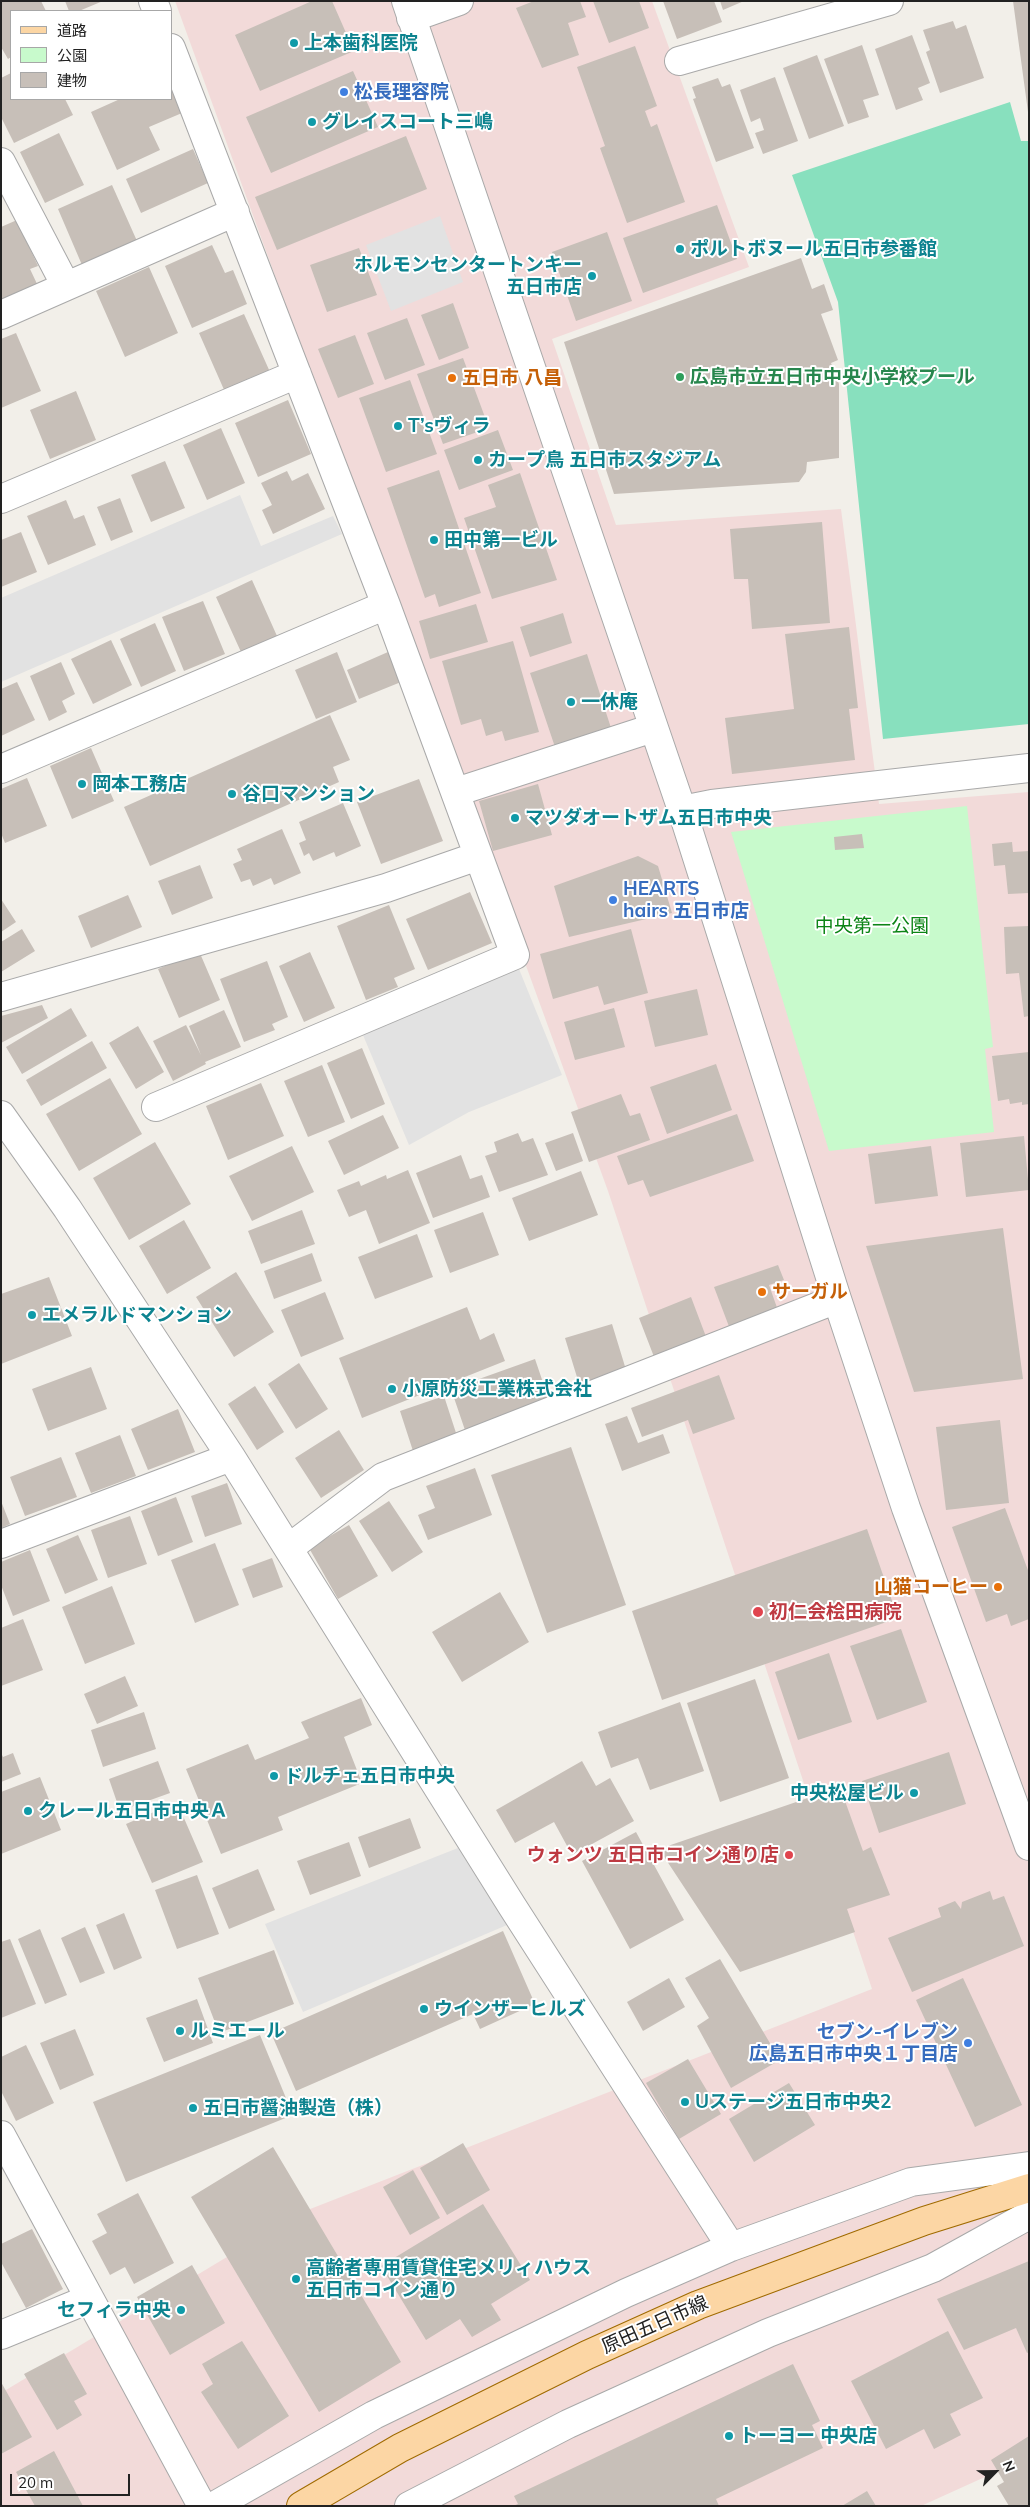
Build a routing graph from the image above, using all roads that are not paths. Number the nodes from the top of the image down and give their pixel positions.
1 (459, 1) edge
2 (889, 1) edge
3 (409, 10) edge
4 (172, 51) edge
5 (679, 61) dead end
6 (1, 162) edge
7 (235, 212) junction
8 (66, 286) junction
9 (1, 315) edge
10 (297, 374) junction
11 (1, 499) edge
12 (386, 605) junction
13 (653, 728) junction
14 (1029, 768) edge
15 (1, 769) edge
16 (456, 792) junction
17 (682, 810) junction
18 (478, 856) junction
19 (1, 997) edge
20 (156, 1107) dead end
21 (1, 1115) edge
22 (837, 1299) junction
23 (231, 1457) junction
24 (1, 1544) edge
25 (289, 1548) junction
26 (1029, 1846) edge
27 (1, 2135) edge
28 (1029, 2166) edge
29 (1029, 2188) edge
30 (1029, 2215) edge
31 (731, 2247) junction
32 (89, 2300) junction
33 (1, 2336) edge
34 (202, 2506) edge
35 (214, 2506) edge
36 (301, 2506) edge
37 (409, 2506) edge

1 - 3 street
2 - 5 street
3 - 13 street
4 - 7 street
6 - 8 street
7 - 8 street
7 - 10 street
8 - 9 street
10 - 11 street
10 - 12 street
12 - 15 street
12 - 16 street
13 - 16 street
13 - 17 street
14 - 17 street
16 - 18 street
17 - 22 street
18 - 19 street
18 - 20 street
21 - 23 street
22 - 25 street
22 - 26 street
23 - 24 street
23 - 25 street
25 - 31 street
27 - 32 street
28 - 31 street
29 - 36 main road, 原田五日市線
30 - 37 street
31 - 35 street
32 - 33 street
32 - 34 street

